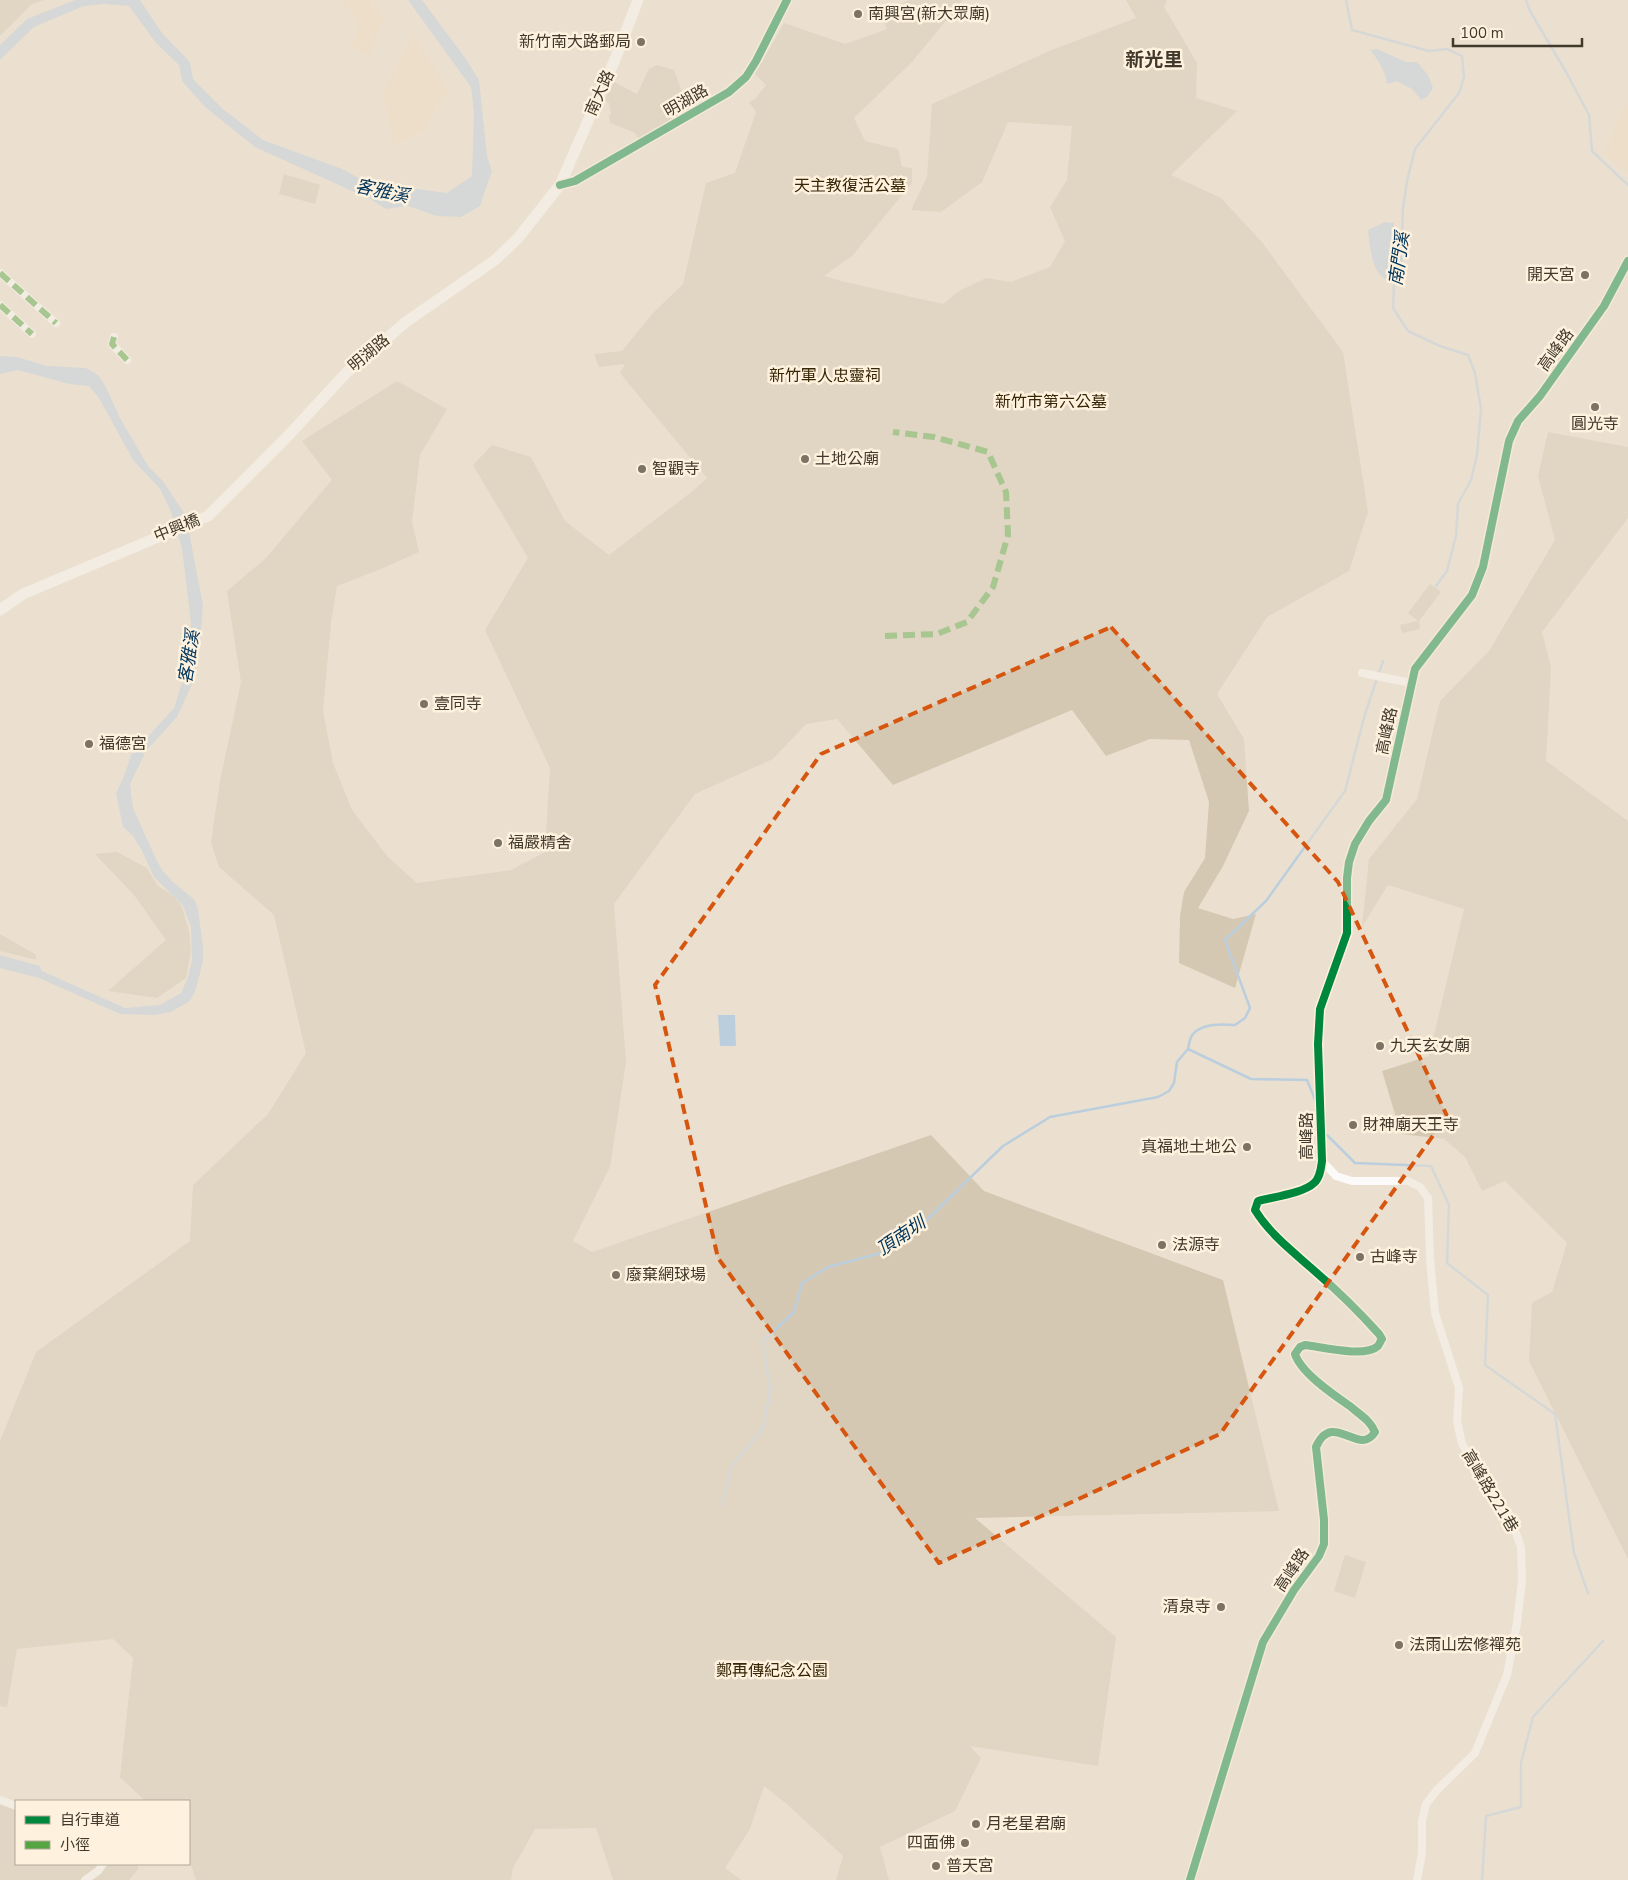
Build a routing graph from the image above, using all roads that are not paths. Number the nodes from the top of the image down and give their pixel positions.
1 (638, 0) edge
2 (787, 0) edge
3 (560, 185) junction
4 (1628, 261) edge
5 (0, 273) edge
6 (0, 305) edge
7 (56, 323) dead end
8 (32, 334) dead end
9 (114, 337) dead end
10 (127, 360) dead end
11 (208, 516) joint
12 (0, 610) edge
13 (1362, 673) dead end
14 (1412, 683) junction
15 (1322, 1161) junction
16 (0, 1800) edge
17 (15, 1806) edge
18 (102, 1865) edge
19 (85, 1880) edge
20 (1190, 1880) edge
21 (1417, 1880) edge

1 - 3 main road, 南大路
2 - 3 street, 明湖路
3 - 11 main road, 明湖路
4 - 14 street, 高峰路
5 - 7 street
6 - 8 street
9 - 10 street
11 - 12 main road, 中興橋
13 - 14 street
14 - 15 street, 高峰路
15 - 20 street, 高峰路
15 - 21 street, 高峰路221巷
16 - 17 street
18 - 19 street

